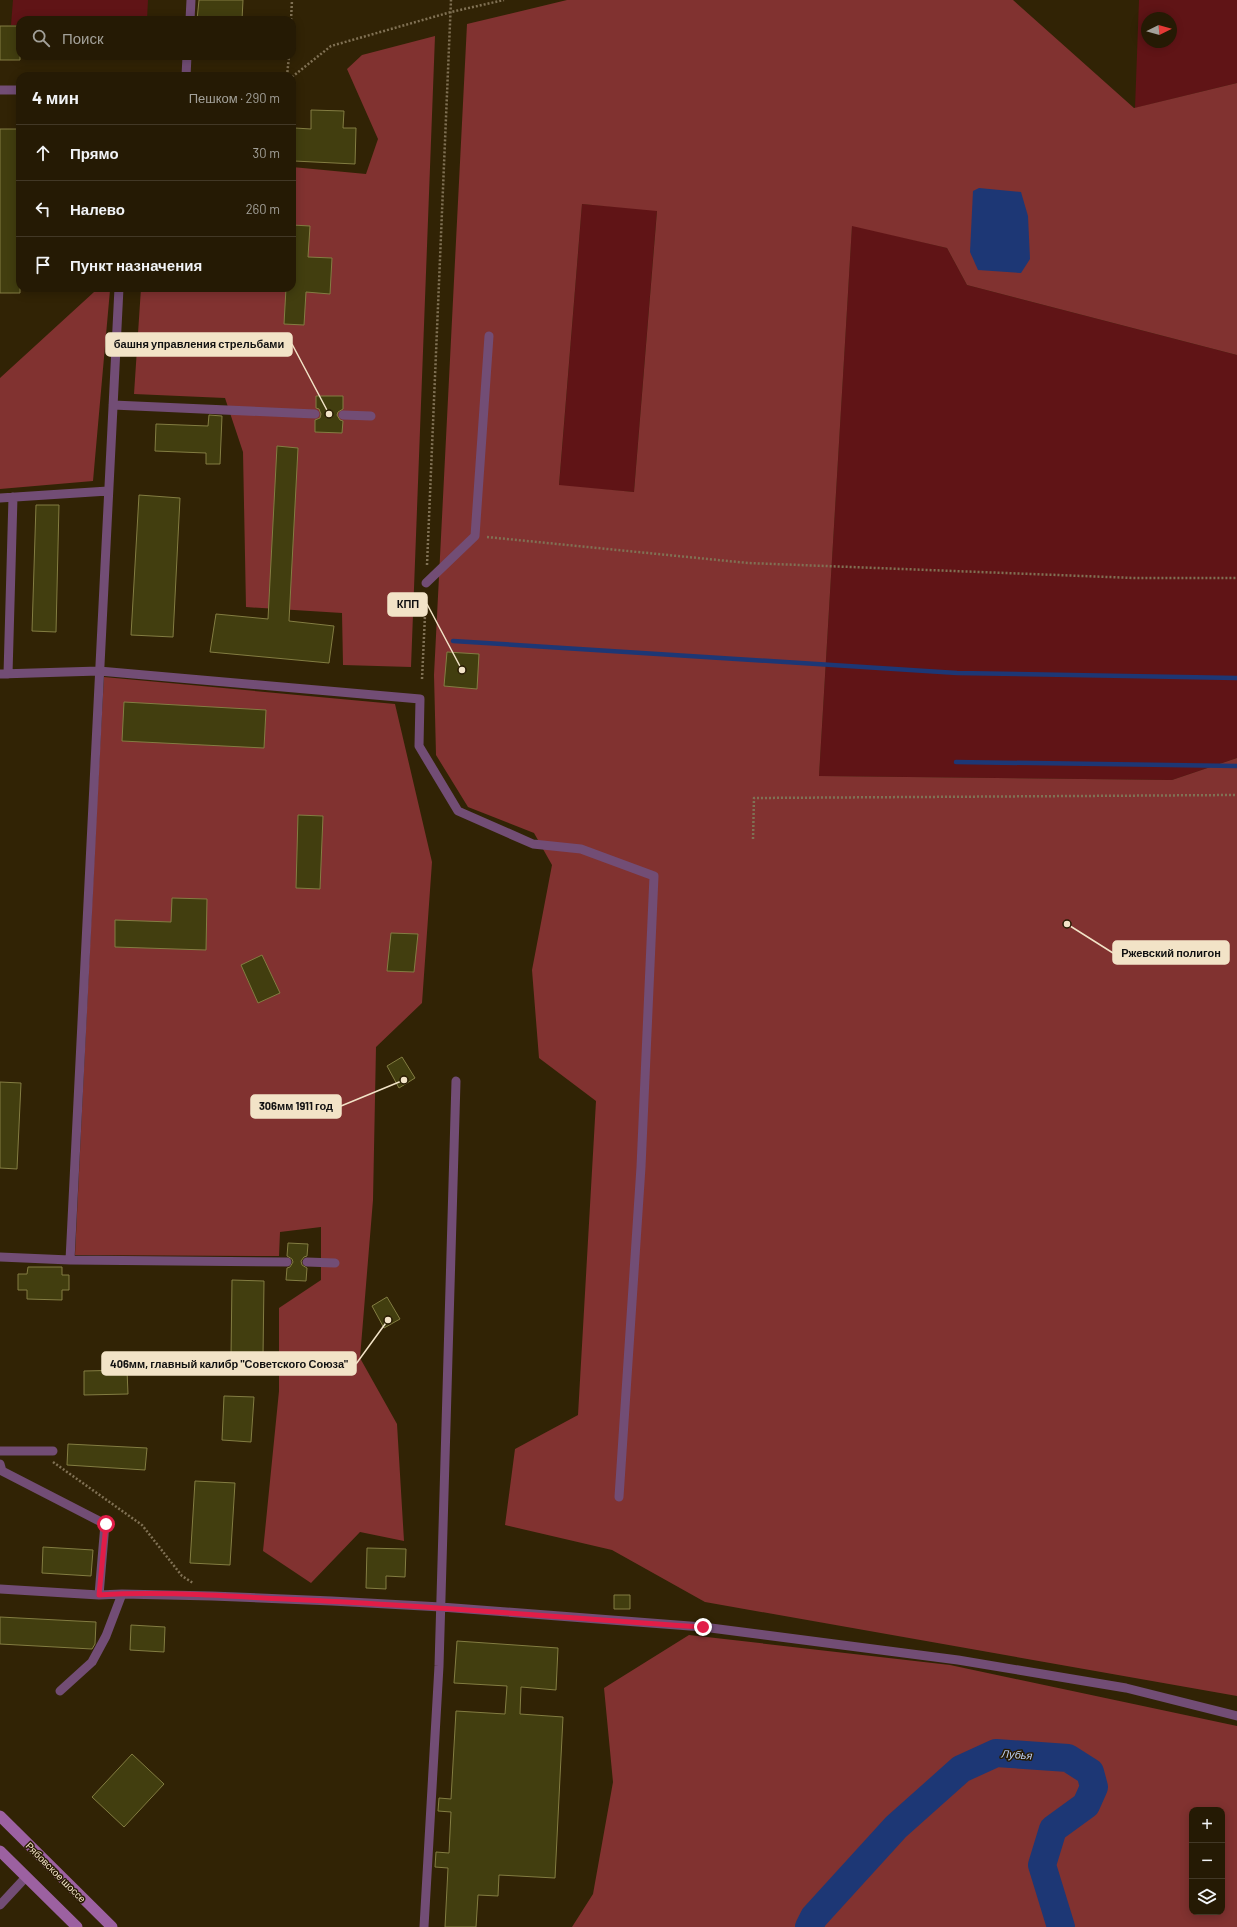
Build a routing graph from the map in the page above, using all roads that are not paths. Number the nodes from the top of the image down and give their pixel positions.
1 (191, 0) edge
2 (190, 16) edge
3 (187, 60) edge
4 (186, 72) edge
5 (0, 90) edge
6 (16, 90) edge
7 (119, 292) edge
8 (489, 336) dead end
9 (113, 404) junction
10 (315, 414) dead end
11 (343, 415) dead end
12 (371, 416) dead end
13 (108, 491) junction
14 (13, 497) junction
15 (0, 498) edge
16 (426, 583) road end
17 (99, 671) junction
18 (4, 674) edge
19 (456, 1081) dead end
20 (0, 1257) edge
21 (70, 1260) junction
22 (287, 1262) dead end
23 (307, 1262) dead end
24 (335, 1263) dead end
25 (0, 1450) edge
26 (53, 1451) dead end
27 (0, 1464) edge
28 (619, 1497) dead end
29 (0, 1589) edge
30 (122, 1594) junction
31 (99, 1595) junction
32 (441, 1607) junction
33 (60, 1691) dead end
34 (1237, 1716) edge
35 (0, 1816) edge
36 (0, 1851) edge
37 (26, 1877) junction
38 (0, 1905) edge
39 (76, 1927) edge
40 (112, 1927) edge
41 (424, 1927) edge

1 - 2 lane
3 - 4 lane
5 - 6 lane
7 - 9 lane
8 - 16 lane
9 - 10 lane
9 - 13 lane
11 - 12 lane
13 - 14 lane
13 - 17 lane
14 - 15 lane
14 - 18 lane
17 - 18 lane
17 - 21 lane
17 - 28 lane
19 - 32 lane
20 - 21 lane
21 - 22 lane
23 - 24 lane
25 - 26 lane
27 - 31 lane
29 - 31 lane
30 - 31 lane
30 - 32 lane
30 - 33 lane
32 - 34 lane
32 - 41 lane
35 - 40 main road, Рябовское шоссе
36 - 37 main road
37 - 38 lane
37 - 39 main road

